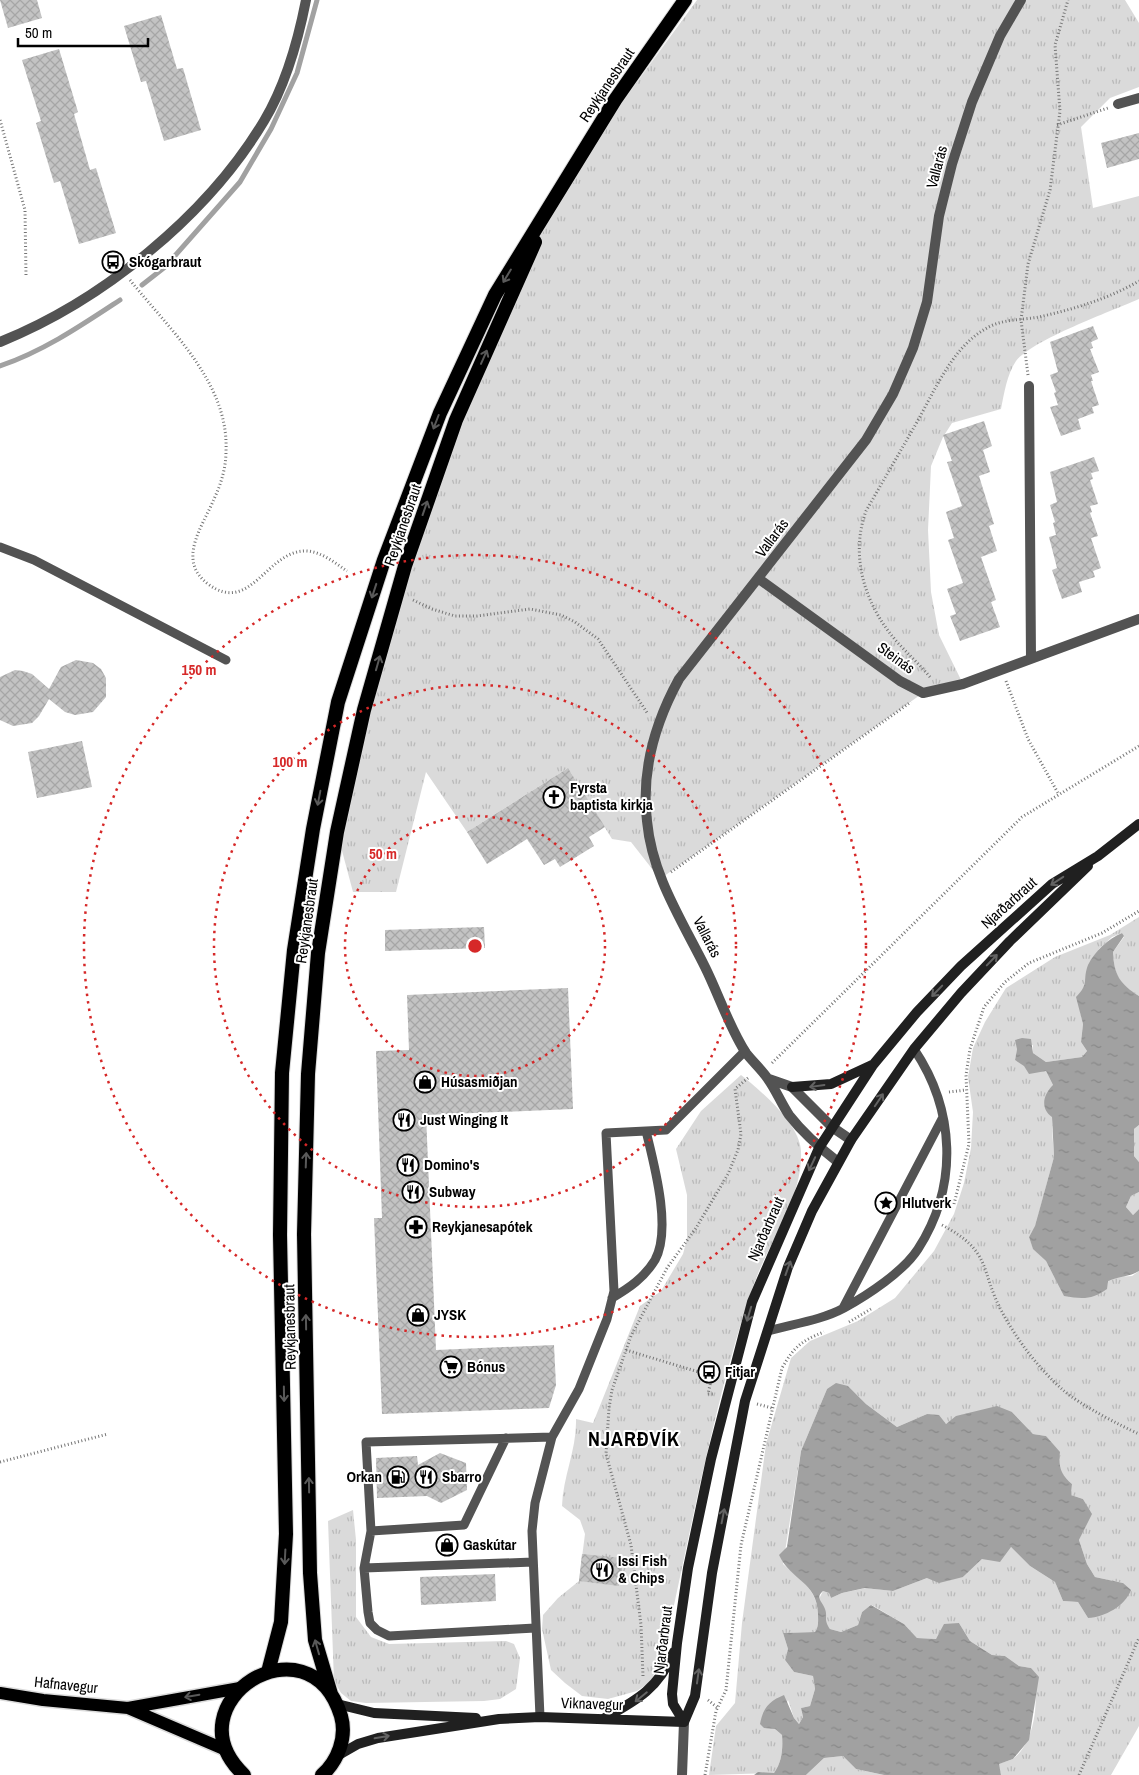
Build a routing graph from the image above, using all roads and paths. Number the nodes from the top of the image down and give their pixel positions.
1 (306, 0) edge
2 (686, 0) edge
3 (1021, 0) edge
4 (1068, 0) edge
5 (1139, 98) edge
6 (1118, 104) joint
7 (0, 120) edge
8 (1056, 125) junction
9 (559, 189) junction
10 (124, 272) junction
11 (26, 276) dead end
12 (1139, 281) edge
13 (1021, 320) junction
14 (0, 342) edge
15 (1029, 386) joint
16 (0, 547) edge
17 (347, 571) dead end
18 (759, 579) junction
19 (413, 600) dead end
20 (1139, 619) edge
21 (1031, 658) junction
22 (226, 660) dead end
23 (1001, 669) junction
24 (941, 690) junction
25 (923, 693) junction
26 (657, 726) junction
27 (1139, 746) edge
28 (1059, 795) junction
29 (1139, 824) edge
30 (1098, 856) junction
31 (660, 879) junction
32 (914, 1049) junction
33 (745, 1051) junction
34 (771, 1064) dead end
35 (873, 1065) junction
36 (748, 1078) dead end
37 (768, 1079) junction
38 (792, 1087) junction
39 (966, 1090) dead end
40 (937, 1093) junction
41 (943, 1117) junction
42 (832, 1127) junction
43 (646, 1131) junction
44 (851, 1140) junction
45 (819, 1148) junction
46 (838, 1162) junction
47 (933, 1220) junction
48 (612, 1298) junction
49 (843, 1308) junction
50 (768, 1331) junction
51 (626, 1350) junction
52 (715, 1394) dead end
53 (752, 1403) dead end
54 (772, 1408) dead end
55 (108, 1434) dead end
56 (1139, 1434) edge
57 (552, 1437) junction
58 (506, 1438) junction
59 (0, 1462) edge
60 (371, 1532) junction
61 (532, 1562) junction
62 (364, 1568) junction
63 (535, 1628) junction
64 (1139, 1638) edge
65 (678, 1643) junction
66 (268, 1672) junction
67 (644, 1679) dead end
68 (240, 1688) junction
69 (0, 1693) edge
70 (704, 1696) dead end
71 (334, 1699) junction
72 (128, 1708) junction
73 (718, 1708) dead end
74 (540, 1717) junction
75 (499, 1719) junction
76 (602, 1719) junction
77 (684, 1722) junction
78 (226, 1750) junction
79 (337, 1756) junction
80 (244, 1775) edge
81 (322, 1775) edge
82 (682, 1775) edge
83 (1079, 1775) edge

1 - 10 street
2 - 9 highway, Reykjanesbraut
3 - 18 street, Vallarás
4 - 8 path
5 - 6 street
6 - 8 path
7 - 11 path
8 - 13 path
9 -> 66 highway, Reykjanesbraut
71 -> 9 highway, Reykjanesbraut
10 - 14 street
10 - 17 path
12 - 13 path
13 - 15 path
13 - 24 path
15 - 21 street
16 - 22 lane
18 - 25 street, Steinás
18 - 26 street, Vallarás
19 - 26 path
20 - 21 street, Steinás
21 - 23 street, Steinás
23 - 24 street, Steinás
23 - 28 path
24 - 25 street, Steinás
25 - 31 path
26 - 31 street, Vallarás
27 - 28 path
28 - 34 path
29 - 30 main road, Njarðarbraut
32 -> 30 main road, Njarðarbraut
30 -> 35 main road, Njarðarbraut
31 - 33 street, Vallarás
32 - 40 lane
44 -> 32 main road, Njarðarbraut
33 - 37 street, Vallarás
33 - 43 lane
35 -> 38 main road
35 - 42 main road, Njarðarbraut
36 - 51 path
37 - 38 street
37 - 45 street, Vallarás
38 - 42 street
39 - 40 path
40 - 41 lane
41 - 47 lane
41 - 49 lane
42 - 44 street
42 - 45 main road, Njarðarbraut
43 - 48 lane
43 - 48 lane
44 - 46 main road, Njarðarbraut
45 - 46 street, Vallarás
45 -> 65 main road, Njarðarbraut
50 -> 46 main road, Njarðarbraut
47 - 49 lane
47 - 56 path
48 - 57 lane
49 - 50 lane
77 -> 50 main road, Njarðarbraut
51 - 52 path
51 - 67 path
53 - 54 path
55 - 59 path
57 - 58 lane
57 - 61 lane
58 - 60 lane
58 - 60 lane
60 - 62 lane
61 - 62 lane
61 - 63 lane
62 - 63 lane
63 - 74 lane
64 - 83 path
65 -> 76 main road
65 - 77 main road, Njarðarbraut
66 - 68 highway
66 - 71 highway
68 -> 72 main road, Hafnavegur
68 - 78 highway
69 - 72 main road, Hafnavegur
70 - 73 path
71 - 75 main road, Viknavegur
71 - 79 highway, Reykjanesbraut
72 - 78 main road, Hafnavegur
74 - 75 main road, Viknavegur
74 - 76 main road, Viknavegur
79 -> 75 main road, Viknavegur
76 - 77 main road, Viknavegur
77 - 82 street, Njarðarbraut
78 - 80 highway
79 - 81 highway

